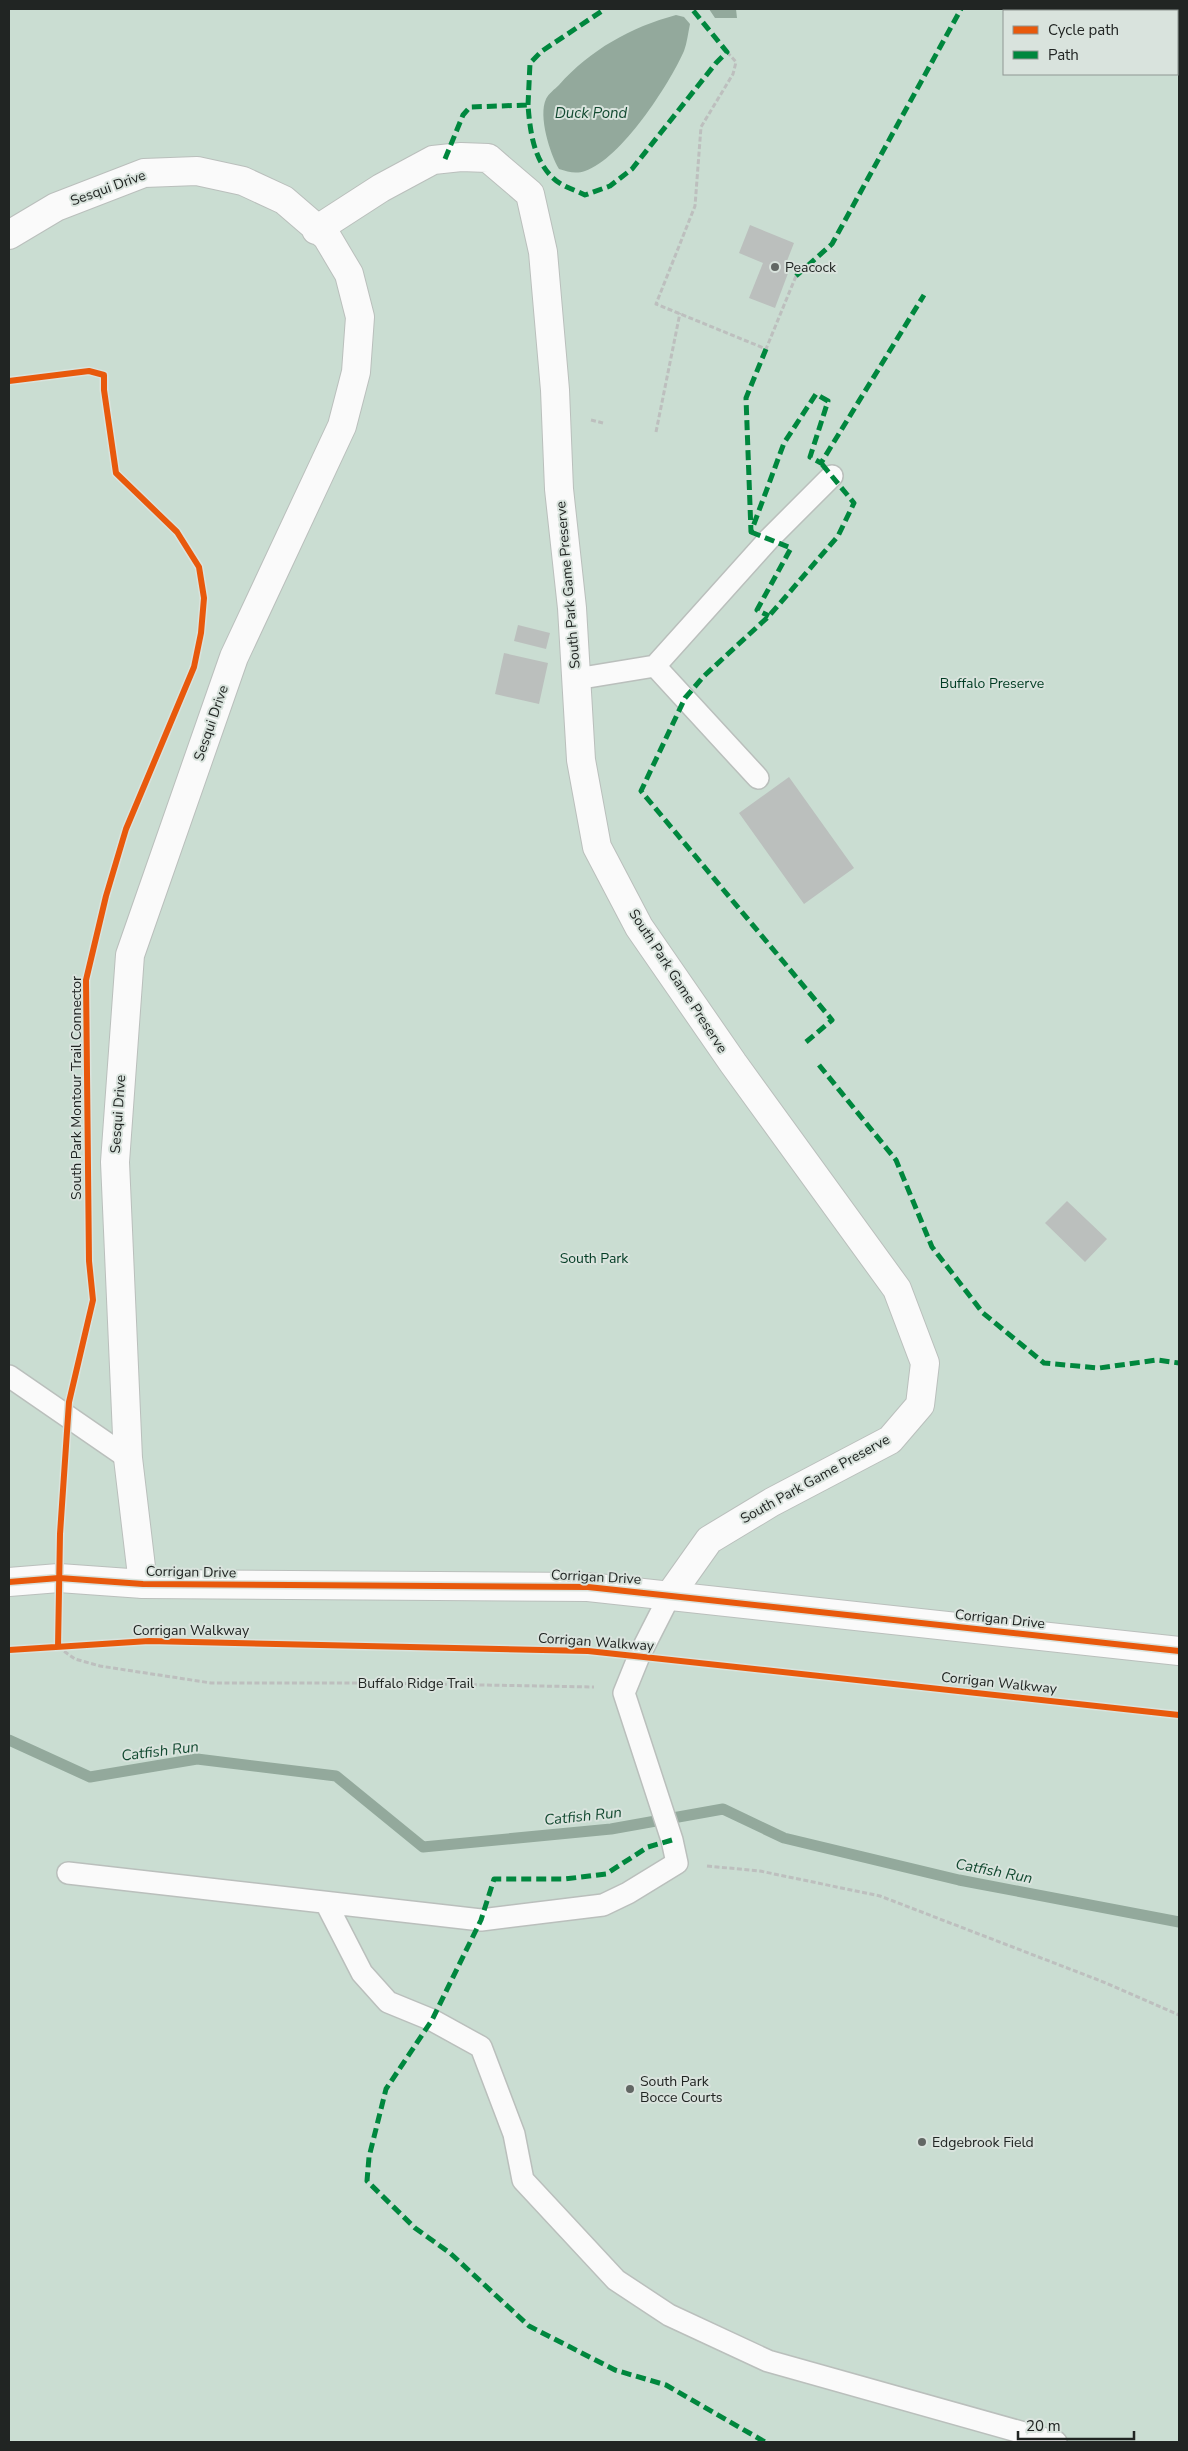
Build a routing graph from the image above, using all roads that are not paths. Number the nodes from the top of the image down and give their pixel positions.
1 (316, 230) junction
2 (9, 236) edge
3 (832, 476) dead end
4 (655, 666) junction
5 (576, 679) junction
6 (758, 778) dead end
7 (9, 1376) edge
8 (128, 1458) junction
9 (9, 1582) edge
10 (143, 1584) junction
11 (670, 1595) junction
12 (1179, 1651) edge
13 (68, 1873) dead end
14 (326, 1903) junction
15 (1056, 2442) edge

1 - 2 street, Sesqui Drive
1 - 5 street, South Park Game Preserve
1 - 8 street, Sesqui Drive
3 - 4 lane
4 - 5 lane
4 - 6 lane
5 - 11 street, South Park Game Preserve
7 - 8 lane
8 - 10 street, Sesqui Drive
9 - 10 street, Corrigan Drive
10 - 11 street, Corrigan Drive
11 - 12 street, Corrigan Drive
11 - 14 lane
13 - 14 lane
14 - 15 lane

